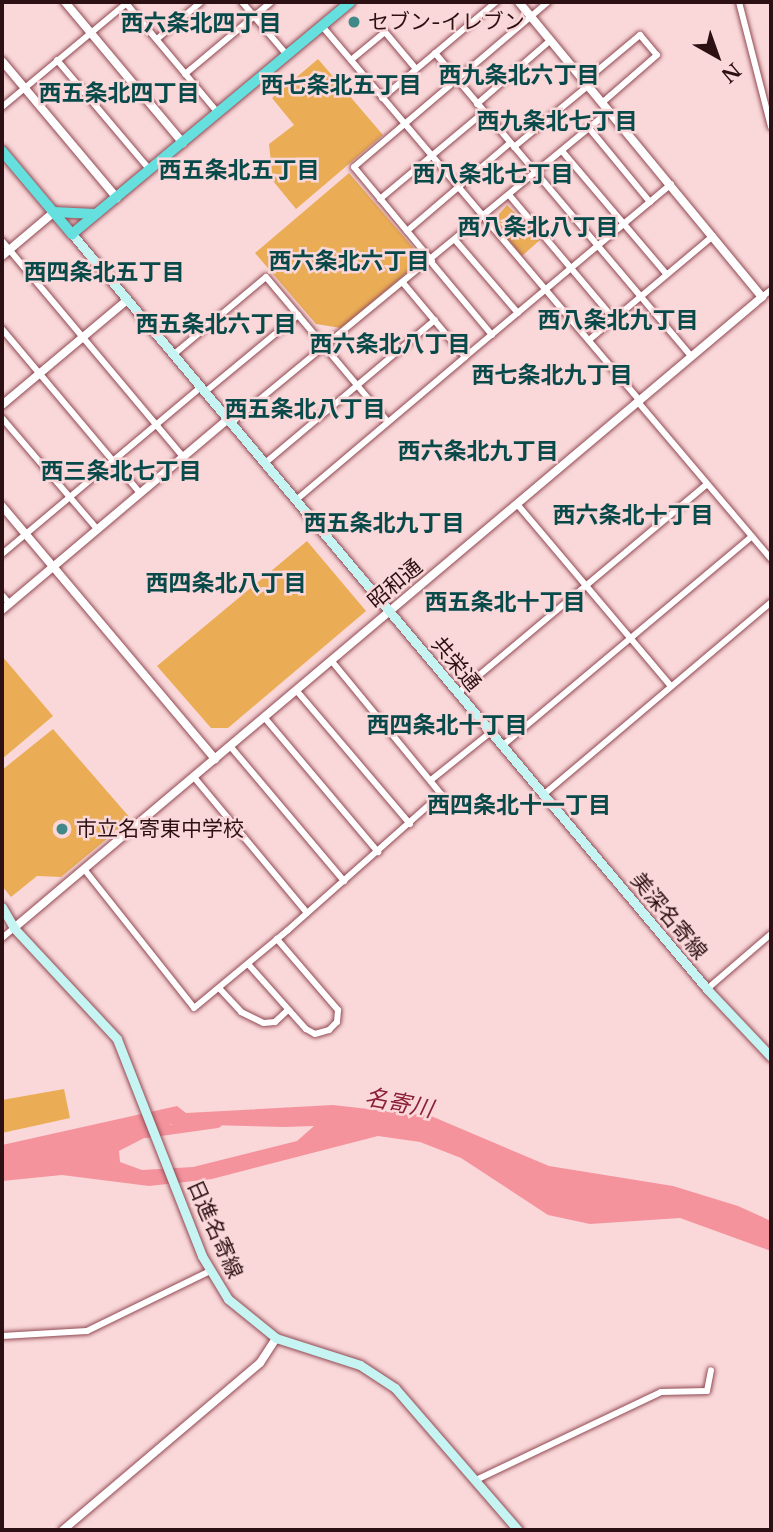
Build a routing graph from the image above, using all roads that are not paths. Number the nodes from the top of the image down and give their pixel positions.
1 (65, 2) edge
2 (126, 2) edge
3 (201, 2) edge
4 (242, 2) edge
5 (271, 2) edge
6 (348, 2) edge
7 (496, 2) edge
8 (519, 2) edge
9 (548, 2) edge
10 (739, 2) edge
11 (254, 16) junction
12 (531, 16) junction
13 (322, 26) junction
14 (90, 33) junction
15 (157, 39) junction
16 (551, 40) junction
17 (435, 53) junction
18 (287, 55) junction
19 (57, 60) junction
20 (351, 60) junction
21 (2, 61) edge
22 (416, 69) junction
23 (185, 74) junction
24 (457, 80) junction
25 (587, 83) junction
26 (25, 88) junction
27 (382, 98) junction
28 (603, 102) junction
29 (477, 104) junction
30 (2, 107) edge
31 (610, 111) junction
32 (484, 112) junction
33 (218, 113) junction
34 (405, 125) junction
35 (771, 127) edge
36 (589, 128) junction
37 (183, 143) junction
38 (512, 145) junction
39 (2, 151) edge
40 (562, 151) junction
41 (431, 156) junction
42 (150, 170) junction
43 (536, 173) junction
44 (671, 184) junction
45 (458, 187) junction
46 (510, 196) junction
47 (117, 198) junction
48 (380, 199) junction
49 (650, 202) junction
50 (54, 212) junction
51 (97, 214) junction
52 (484, 218) junction
53 (624, 224) junction
54 (407, 231) junction
55 (72, 234) junction
56 (715, 234) junction
57 (2, 240) edge
58 (456, 241) junction
59 (597, 246) junction
60 (9, 250) junction
61 (2, 256) edge
62 (432, 261) junction
63 (571, 268) junction
64 (667, 275) junction
65 (404, 284) junction
66 (771, 290) edge
67 (545, 291) junction
68 (641, 297) junction
69 (762, 297) junction
70 (127, 300) junction
71 (518, 313) junction
72 (299, 315) junction
73 (614, 319) junction
74 (435, 320) junction
75 (2, 329) edge
76 (492, 335) junction
77 (83, 337) junction
78 (589, 341) junction
79 (328, 349) junction
80 (173, 355) junction
81 (691, 356) junction
82 (465, 357) junction
83 (39, 374) junction
84 (358, 386) junction
85 (203, 390) junction
86 (639, 401) junction
87 (2, 405) edge
88 (2, 418) edge
89 (229, 421) junction
90 (388, 422) junction
91 (156, 425) junction
92 (183, 457) junction
93 (113, 461) junction
94 (265, 463) junction
95 (706, 484) junction
96 (140, 493) junction
97 (69, 497) junction
98 (296, 500) junction
99 (517, 504) junction
100 (2, 506) edge
101 (97, 530) junction
102 (25, 534) junction
103 (752, 537) junction
104 (2, 554) edge
105 (771, 559) edge
106 (53, 567) junction
107 (586, 585) junction
108 (2, 595) edge
109 (771, 602) edge
110 (9, 603) junction
111 (2, 610) edge
112 (390, 612) junction
113 (631, 638) junction
114 (331, 660) junction
115 (671, 686) junction
116 (296, 690) junction
117 (458, 693) junction
118 (264, 717) junction
119 (491, 732) junction
120 (230, 746) junction
121 (502, 746) junction
122 (215, 759) junction
123 (193, 776) junction
124 (431, 780) junction
125 (543, 794) junction
126 (410, 824) junction
127 (378, 852) junction
128 (84, 869) junction
129 (344, 881) junction
130 (2, 908) edge
131 (307, 913) junction
132 (2, 925) edge
133 (13, 928) junction
134 (771, 934) edge
135 (2, 938) edge
136 (277, 939) junction
137 (248, 964) junction
138 (219, 988) junction
139 (707, 989) junction
140 (288, 1010) junction
141 (771, 1057) edge
142 (210, 1271) junction
143 (2, 1336) edge
144 (276, 1338) junction
145 (710, 1370) dead end
146 (475, 1480) junction
147 (63, 1530) edge
148 (518, 1530) edge

1 - 14 street
2 - 14 street
2 - 15 street
3 - 15 street
4 - 11 street
5 - 11 street
6 - 13 highway
7 - 17 street
8 - 12 street
9 - 12 street
10 - 35 street
11 - 18 street
11 - 23 street
12 - 16 street
12 - 24 street
13 - 18 highway
13 - 20 street
14 - 19 street
14 - 37 street
15 - 23 street
16 - 25 street
16 - 29 street
17 - 22 street
17 - 24 street
18 - 33 highway
19 - 26 street
19 - 42 street
20 - 22 street
20 - 27 street
21 - 26 street
22 - 27 street
23 - 33 street
24 - 29 street
24 - 34 street
25 - 28 street
25 - 28 street
25 - 38 street
26 - 30 street
26 - 47 street
27 - 34 street
28 - 31 street
29 - 32 street
31 - 36 street
31 - 44 street
32 - 38 street
32 - 41 street
33 - 37 highway
34 - 41 street
34 - 48 street
36 - 40 street
36 - 49 street
37 - 42 highway
38 - 43 street
38 - 45 street
39 - 50 highway
40 - 43 street
40 - 53 street
41 - 45 street
41 - 48 street
42 - 47 highway
43 - 46 street
43 - 59 street
44 - 49 street
44 - 56 street
45 - 52 street
45 - 54 street
46 - 52 street
46 - 63 street
47 - 51 highway
48 - 54 street
49 - 53 street
50 - 51 highway
50 - 55 highway
50 - 60 street
51 - 55 highway
52 - 58 street
52 - 67 street
53 - 59 street
53 - 64 street
54 - 62 street
55 - 70 main road, 共栄通
56 - 64 street
56 - 69 street
57 - 60 street
58 - 62 street
58 - 71 street
59 - 63 street
59 - 68 street
60 - 61 street
60 - 77 street
62 - 65 street
62 - 76 street
63 - 67 street
63 - 73 street
64 - 68 street
65 - 74 street
65 - 79 street
66 - 69 street
67 - 71 street
67 - 78 street
68 - 73 street
68 - 81 street
69 - 81 street, 昭和通
70 - 77 street
70 - 80 main road, 共栄通
71 - 76 street
72 - 79 street
72 - 80 street
72 - 85 street
73 - 78 street
74 - 82 street
74 - 84 street
75 - 83 street
76 - 82 street
77 - 83 street
77 - 91 street
78 - 86 street
79 - 84 street
79 - 89 street
80 - 85 main road, 共栄通
81 - 86 street, 昭和通
82 - 90 street
83 - 87 street
83 - 93 street
84 - 90 street
84 - 94 street
85 - 89 main road, 共栄通
85 - 91 street
86 - 95 street
86 - 99 street, 昭和通
88 - 97 street
89 - 92 street
89 - 94 main road, 共栄通
90 - 98 street
91 - 92 street
91 - 93 street
92 - 96 street
93 - 96 street
93 - 97 street
94 - 98 main road, 共栄通
95 - 103 street
95 - 107 street
96 - 101 street
97 - 101 street
97 - 102 street
98 - 112 main road, 共栄通
99 - 107 street
99 - 112 street, 昭和通
100 - 102 street
101 - 106 street
102 - 104 street
102 - 106 street
103 - 105 street
103 - 113 street
106 - 110 street
106 - 122 street
107 - 113 street
107 - 117 street
108 - 110 street
109 - 115 street
110 - 111 street
112 - 114 street, 昭和通
112 - 117 main road, 共栄通
113 - 115 street
113 - 121 street
114 - 116 street, 昭和通
114 - 124 street
115 - 125 street
116 - 118 street, 昭和通
116 - 126 street
117 - 119 main road, 共栄通
118 - 120 street, 昭和通
118 - 127 street
119 - 121 main road, 共栄通
119 - 124 street
120 - 122 street, 昭和通
120 - 129 street
121 - 125 main road, 共栄通
122 - 123 street, 昭和通
123 - 128 street, 昭和通
123 - 131 street
124 - 126 street
125 - 139 main road, 美深名寄線
126 - 127 street
127 - 129 street
128 - 133 street, 昭和通
128 - 138 street
129 - 131 street
130 - 133 main road, 日進名寄線
131 - 136 street
132 - 133 main road
133 - 135 street
133 - 142 main road, 日進名寄線
134 - 139 street
136 - 137 street
136 - 140 street
137 - 138 street
137 - 140 street
138 - 140 street
139 - 141 main road, 美深名寄線
142 - 143 street
142 - 144 main road, 日進名寄線
144 - 146 main road, 日進名寄線
144 - 147 street
145 - 146 street
146 - 148 main road, 日進名寄線

